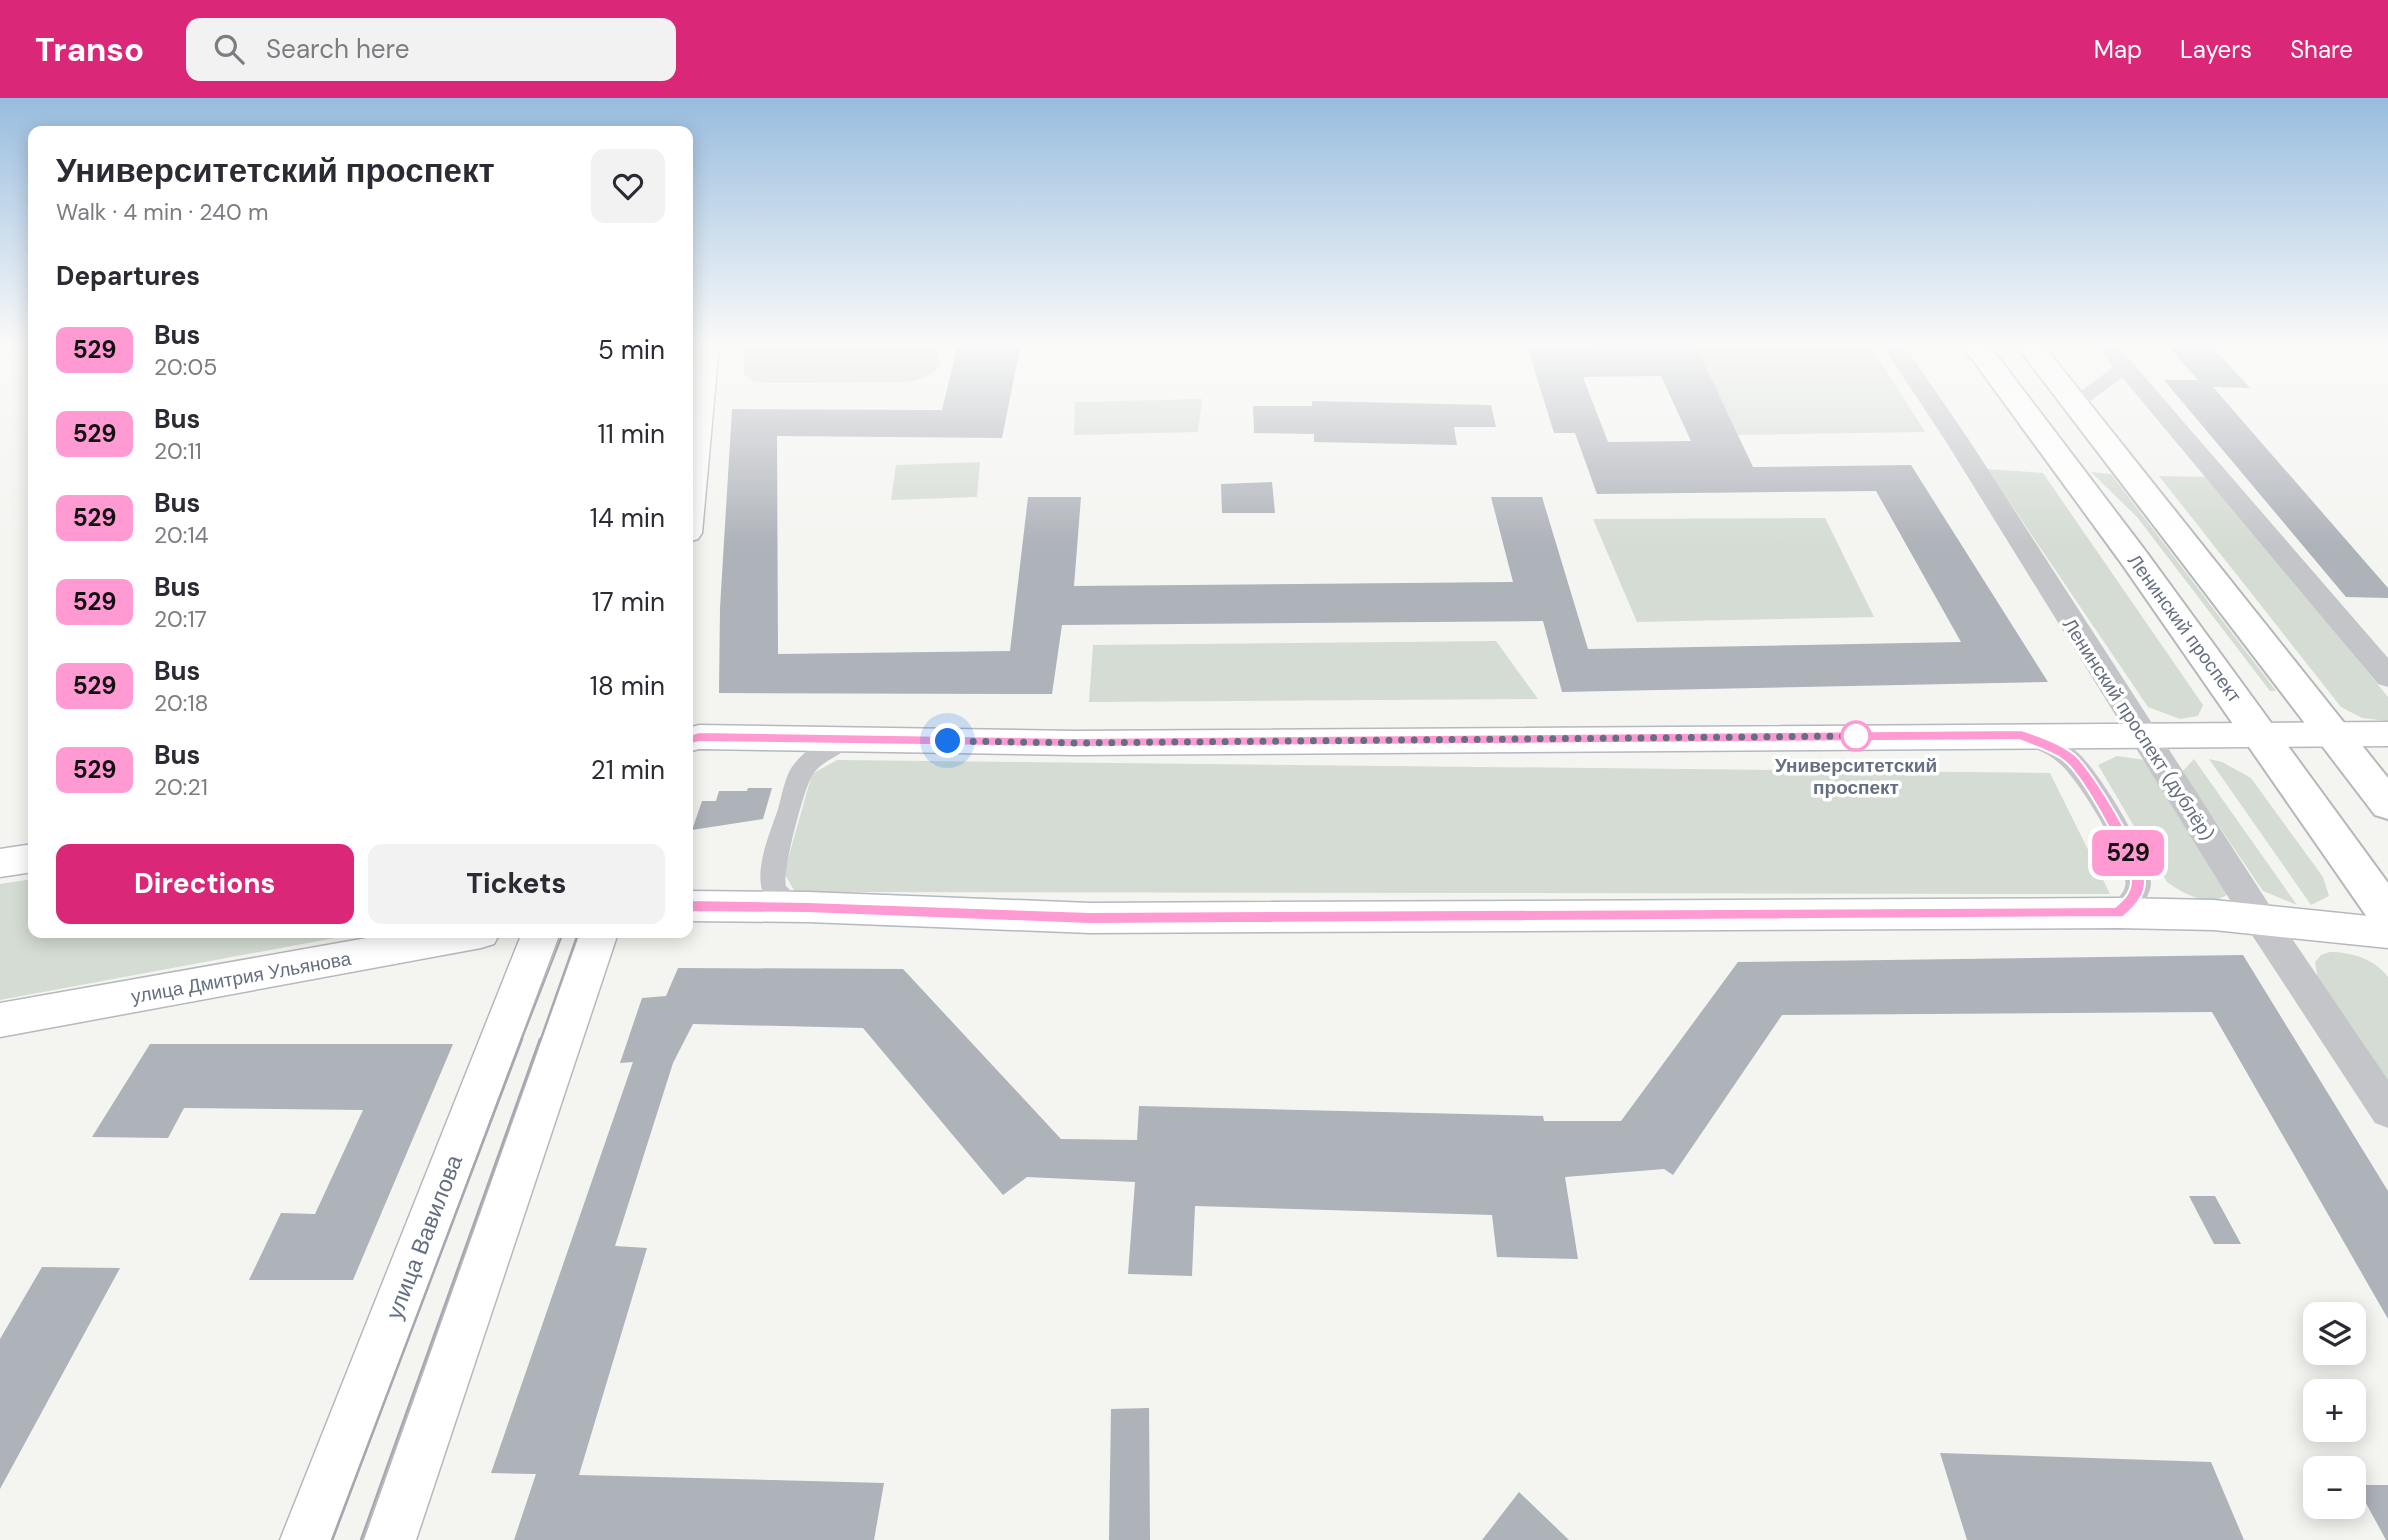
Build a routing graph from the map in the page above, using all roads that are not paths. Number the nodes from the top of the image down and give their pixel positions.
1 (700, 412) edge
2 (1938, 412) edge
3 (2026, 412) edge
4 (2082, 412) edge
5 (2163, 412) edge
6 (693, 484) edge
7 (2388, 677) edge
8 (2388, 734) edge
9 (2021, 735) junction
10 (2144, 736) junction
11 (2333, 736) junction
12 (2263, 737) junction
13 (693, 739) edge
14 (844, 739) junction
15 (2388, 805) edge
16 (28, 859) edge
17 (0, 863) edge
18 (693, 906) edge
19 (808, 907) junction
20 (2118, 913) junction
21 (2388, 915) edge
22 (2260, 919) junction
23 (2388, 933) edge
24 (438, 938) edge
25 (539, 938) edge
26 (597, 938) edge
27 (394, 943) edge
28 (0, 1020) edge
29 (2388, 1111) edge
30 (306, 1540) edge
31 (390, 1540) edge

1 - 6 main road
2 - 10 street, Ленинский проспект (дублёр)
3 - 12 main road, Ленинский проспект
4 - 11 main road
5 - 7 street
8 - 11 main road
9 - 10 main road
9 - 14 main road
9 - 20 street
10 - 12 main road
10 - 22 street, Ленинский проспект (дублёр)
11 - 12 main road
11 - 15 main road
12 - 21 main road, Ленинский проспект
13 - 14 main road
14 - 19 street
16 - 17 main road
18 - 19 main road
19 - 20 main road
20 - 22 main road
22 - 23 main road
22 - 29 street, Ленинский проспект (дублёр)
24 - 27 main road, улица Дмитрия Ульянова
25 - 30 main road, улица Вавилова
26 - 31 main road
27 - 28 main road, улица Дмитрия Ульянова

